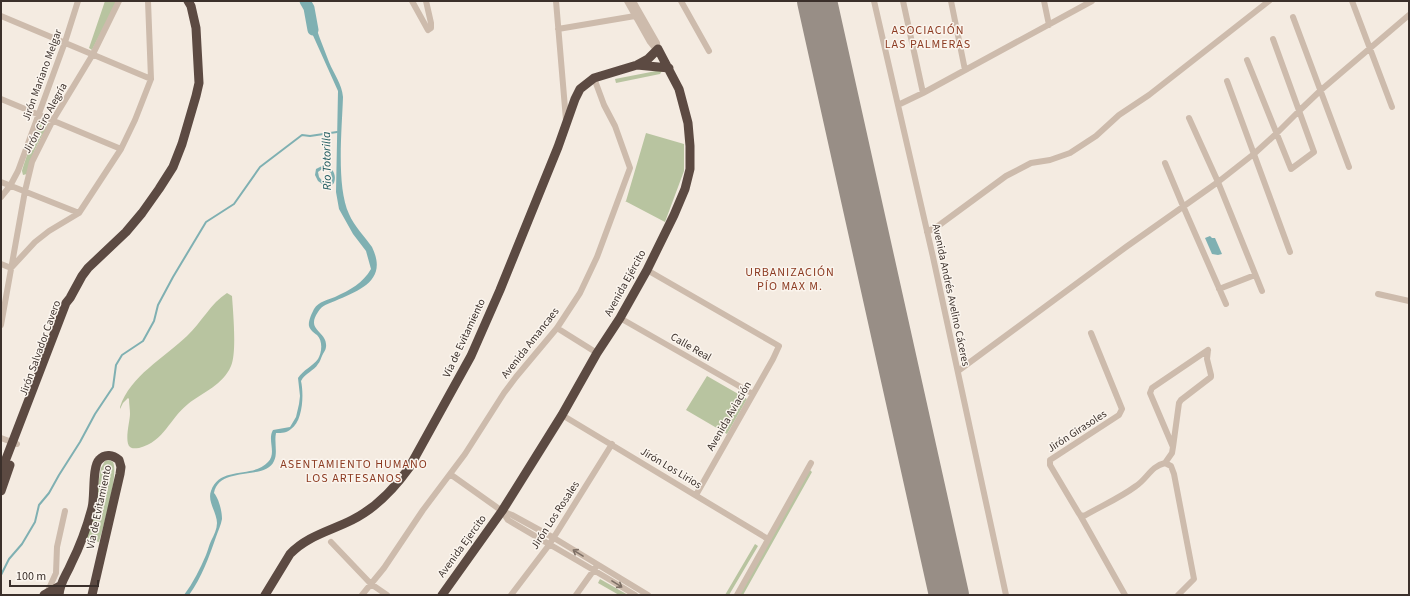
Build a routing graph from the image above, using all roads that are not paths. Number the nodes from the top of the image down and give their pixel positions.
1 (78, 1) edge
2 (119, 1) edge
3 (148, 1) edge
4 (188, 1) edge
5 (412, 1) edge
6 (426, 1) edge
7 (556, 1) edge
8 (627, 1) edge
9 (633, 1) edge
10 (681, 1) edge
11 (874, 1) edge
12 (903, 1) edge
13 (951, 1) edge
14 (1044, 1) edge
15 (1092, 1) edge
16 (1269, 1) edge
17 (1352, 1) edge
18 (1409, 15) edge
19 (1, 16) edge
20 (635, 16) junction
21 (1293, 16) dead end
22 (1049, 25) junction
23 (558, 29) junction
24 (1273, 39) dead end
25 (65, 42) junction
26 (1370, 48) junction
27 (658, 49) junction
28 (709, 50) dead end
29 (93, 54) junction
30 (1247, 60) dead end
31 (637, 65) junction
32 (669, 68) junction
33 (965, 70) junction
34 (594, 78) junction
35 (151, 79) junction
36 (1227, 80) dead end
37 (1321, 90) junction
38 (923, 93) junction
39 (1, 99) edge
40 (898, 105) junction
41 (1392, 107) dead end
42 (1299, 111) junction
43 (38, 114) junction
44 (1188, 118) dead end
45 (53, 120) junction
46 (566, 122) junction
47 (1277, 133) junction
48 (121, 149) junction
49 (1255, 153) junction
50 (1165, 163) dead end
51 (1349, 167) dead end
52 (1, 182) edge
53 (1218, 182) junction
54 (10, 186) junction
55 (25, 192) junction
56 (1, 197) edge
57 (1183, 206) junction
58 (79, 213) junction
59 (927, 232) junction
60 (1290, 252) dead end
61 (1, 264) edge
62 (11, 268) junction
63 (647, 270) junction
64 (1255, 275) junction
65 (1219, 289) junction
66 (1262, 291) dead end
67 (1378, 294) dead end
68 (1409, 301) edge
69 (1226, 304) dead end
70 (620, 318) junction
71 (1, 325) edge
72 (557, 328) junction
73 (1091, 333) dead end
74 (597, 353) junction
75 (958, 371) junction
76 (753, 394) junction
77 (562, 415) junction
78 (1, 438) edge
79 (15, 443) junction
80 (612, 444) junction
81 (1173, 447) junction
82 (811, 463) dead end
83 (1165, 463) junction
84 (1, 472) edge
85 (450, 474) junction
86 (1, 491) edge
87 (696, 495) junction
88 (65, 511) dead end
89 (502, 511) junction
90 (1080, 515) junction
91 (554, 538) junction
92 (768, 539) junction
93 (331, 542) dead end
94 (549, 545) junction
95 (596, 567) junction
96 (371, 584) junction
97 (59, 590) edge
98 (640, 593) edge
99 (46, 594) edge
100 (92, 595) edge
101 (265, 595) edge
102 (362, 595) edge
103 (387, 595) edge
104 (442, 595) edge
105 (511, 595) edge
106 (576, 595) edge
107 (635, 595) edge
108 (648, 595) edge
109 (737, 595) edge
110 (1006, 595) edge
111 (1125, 595) edge
112 (1178, 595) edge

1 - 25 street, Jirón Mariano Melgar
2 - 29 street, Jirón Ciro Alegría
3 - 35 street
4 - 79 highway, Jirón Salvador Cavero
5 - 6 street
7 - 23 street
8 - 20 street, Avenida Ejército
9 - 27 street, Avenida Ejército
10 - 28 street
11 - 40 street, Avenida Andrés Avelino Cáceres
12 - 38 street
13 - 33 street
14 - 22 street
15 - 22 street
16 - 59 street
17 - 26 street
18 - 26 street
19 - 25 street
20 - 23 street
20 - 27 street, Avenida Ejército
21 - 37 street
22 - 33 street
23 - 46 street
24 - 42 street
25 - 29 street
25 - 43 street, Jirón Mariano Melgar
26 - 37 street
26 - 41 street
27 - 31 highway, Vía de Evitamiento
27 - 32 highway, Avenida Ejército
29 - 35 street
29 - 45 street, Jirón Ciro Alegría
30 - 47 street
31 - 32 highway, Vía de Evitamiento
31 - 34 highway, Vía de Evitamiento
32 - 63 highway, Avenida Ejército
33 - 38 street
34 - 46 highway, Vía de Evitamiento
34 - 72 street, Avenida Amancaes
35 - 48 street
36 - 49 street
37 - 42 street
37 - 51 street
38 - 40 street
39 - 43 street
40 - 59 street, Avenida Andrés Avelino Cáceres
42 - 47 street
42 - 47 street
43 - 45 street
43 - 54 street, Jirón Mariano Melgar
44 - 53 street
45 - 48 street
45 - 55 street, Jirón Ciro Alegría
46 - 101 highway, Vía de Evitamiento
47 - 49 street
48 - 58 street
49 - 53 street
49 - 60 street
50 - 57 street
52 - 54 street
53 - 57 street
53 - 64 street
54 - 55 street
54 - 56 street, Jirón Mariano Melgar
55 - 58 street
55 - 62 street, Jirón Ciro Alegría
57 - 65 street
57 - 75 street
58 - 62 street
59 - 75 street, Avenida Andrés Avelino Cáceres
61 - 62 street
62 - 71 street, Jirón Ciro Alegría
63 - 70 highway, Avenida Ejército
63 - 76 street, Avenida Aviación
64 - 65 street
64 - 66 street
65 - 69 street
67 - 68 street
70 - 74 highway, Avenida Ejército
70 - 76 street, Calle Real
72 - 74 street
72 - 85 street, Avenida Amancaes
73 - 90 street, Jirón Girasoles
74 - 77 highway, Avenida Ejército
75 - 110 street, Avenida Andrés Avelino Cáceres
76 - 87 street, Avenida Aviación
77 - 80 street, Jirón Los Lirios
77 - 89 highway, Avenida Ejército
78 - 79 street
79 - 84 highway, Jirón Salvador Cavero
79 - 86 highway, Jirón Salvador Cavero
80 - 87 street, Jirón Los Lirios
80 - 91 street, Jirón Los Rosales
81 - 81 street
81 - 83 street
82 - 92 street
83 - 90 street
83 - 112 street
85 - 89 street
85 - 96 street, Avenida Amancaes
87 - 92 street, Jirón Los Lirios
88 - 99 street
89 - 91 street
89 - 94 street
89 - 104 highway, Avenida Ejercito
90 - 111 street
91 - 94 street, Jirón Los Rosales
95 -> 91 street
92 - 109 street
93 - 96 street
94 - 95 street
94 - 105 street, Jirón Los Rosales
95 - 98 street
95 - 106 street
95 -> 107 street
96 - 102 street, Avenida Amancaes
96 - 103 street
97 - 99 highway
97 - 100 highway, Vía de Evitamiento
98 - 108 street

